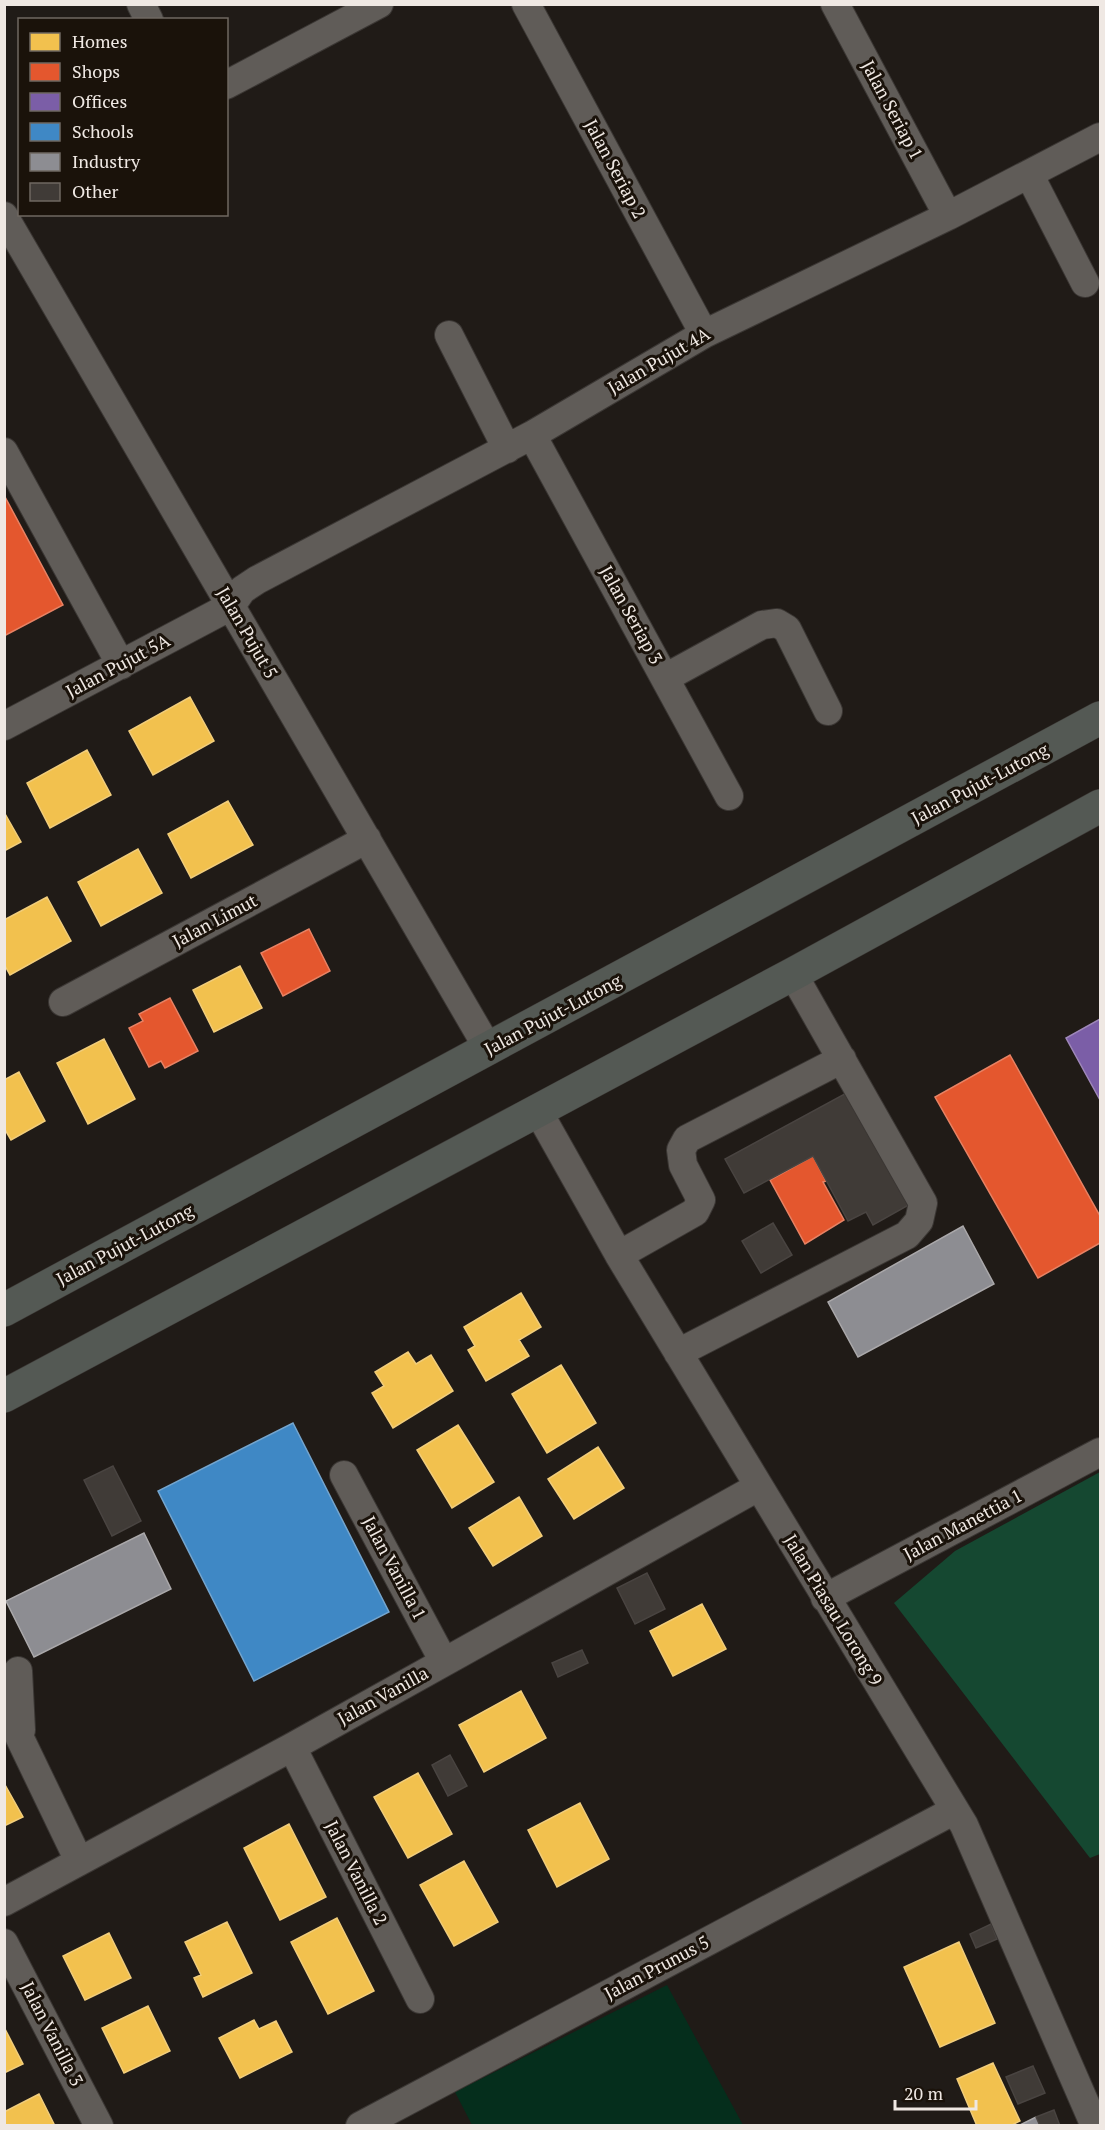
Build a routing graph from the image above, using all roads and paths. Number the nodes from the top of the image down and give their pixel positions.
1 (141, 4) edge
2 (379, 4) edge
3 (526, 4) edge
4 (835, 4) edge
5 (148, 18) edge
6 (228, 84) edge
7 (1101, 137) edge
8 (1029, 174) junction
9 (18, 206) edge
10 (4, 215) edge
11 (948, 216) junction
12 (1085, 283) dead end
13 (704, 334) junction
14 (449, 335) dead end
15 (532, 435) junction
16 (507, 449) junction
17 (4, 452) edge
18 (231, 606) junction
19 (121, 665) junction
20 (665, 678) junction
21 (828, 711) dead end
22 (1101, 718) edge
23 (6, 722) edge
24 (729, 796) dead end
25 (1101, 806) edge
26 (367, 839) junction
27 (794, 974) junction
28 (63, 1002) dead end
29 (489, 1050) junction
30 (842, 1059) junction
31 (538, 1111) junction
32 (619, 1255) junction
33 (4, 1310) edge
34 (678, 1353) junction
35 (4, 1396) edge
36 (1101, 1452) edge
37 (344, 1475) dead end
38 (758, 1487) junction
39 (825, 1598) junction
40 (444, 1662) junction
41 (18, 1671) dead end
42 (4, 1705) edge
43 (21, 1741) junction
44 (292, 1747) junction
45 (955, 1810) junction
46 (79, 1861) junction
47 (4, 1902) edge
48 (4, 1943) edge
49 (420, 1999) dead end
50 (1094, 2112) edge
51 (99, 2126) edge
52 (360, 2126) edge

1 - 5 street
2 - 6 street
3 - 13 street, Jalan Seriap 2
4 - 11 street, Jalan Seriap 1
7 - 8 street, Jalan Pujut 4A
8 - 11 street, Jalan Pujut 4A
8 - 12 street
9 - 10 street
10 - 18 street, Jalan Pujut 5
11 - 13 street, Jalan Pujut 4A
13 - 15 street, Jalan Pujut 4A
14 - 16 street
15 - 16 street, Jalan Pujut 4A
15 - 20 street, Jalan Seriap 3
16 - 18 street, Jalan Pujut 4A
17 - 19 street
18 - 19 street, Jalan Pujut 5A
18 - 26 street, Jalan Pujut 5
19 - 23 street, Jalan Pujut 5A
20 - 21 street
20 - 24 street, Jalan Seriap 3
22 - 29 highway, Jalan Pujut-Lutong
25 - 27 highway
26 - 28 street, Jalan Limut
26 - 29 street, Jalan Pujut 5
27 - 30 street
27 - 31 highway
29 - 33 highway, Jalan Pujut-Lutong
30 - 32 street
30 - 34 street
31 - 32 street, Jalan Piasau Lorong 9
31 - 35 highway
32 - 34 street, Jalan Piasau Lorong 9
34 - 38 street, Jalan Piasau Lorong 9
36 - 39 street, Jalan Manettia 1
37 - 40 street, Jalan Vanilla 1
38 - 39 street, Jalan Piasau Lorong 9
38 - 40 street, Jalan Vanilla
39 - 45 street, Jalan Piasau Lorong 9
40 - 44 street, Jalan Vanilla
41 - 43 street
42 - 43 street
43 - 46 street
44 - 46 street, Jalan Vanilla
44 - 49 street, Jalan Vanilla 2
45 - 50 street, Jalan Piasau Lorong 9
45 - 52 street, Jalan Prunus 5
46 - 47 street, Jalan Vanilla
48 - 51 street, Jalan Vanilla 3

